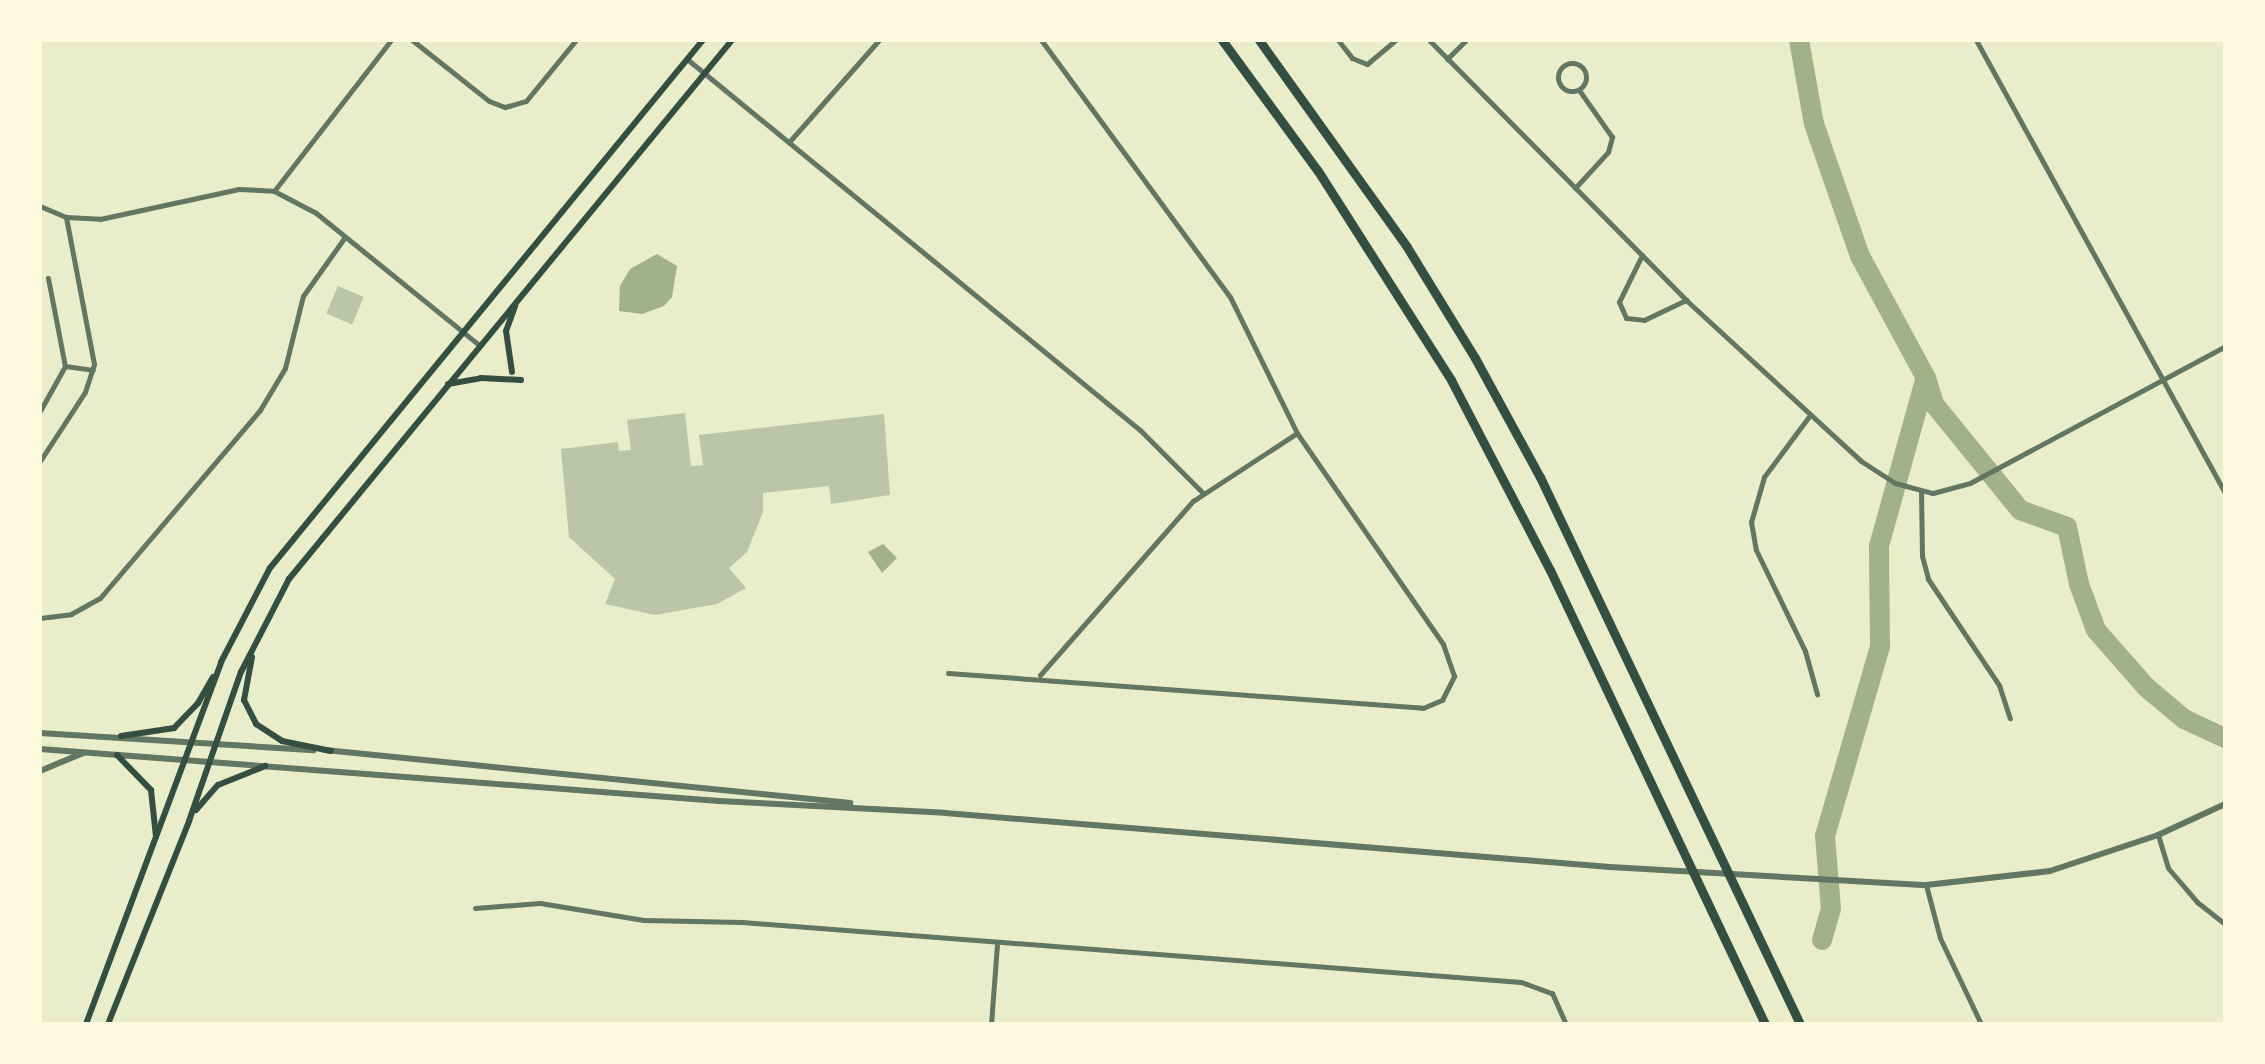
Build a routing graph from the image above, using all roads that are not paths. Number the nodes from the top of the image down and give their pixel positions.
1 (391, 40) edge
2 (412, 40) edge
3 (576, 40) edge
4 (703, 40) edge
5 (732, 40) edge
6 (879, 40) edge
7 (1041, 40) edge
8 (1222, 40) edge
9 (1260, 40) edge
10 (1338, 40) edge
11 (1396, 40) edge
12 (1429, 40) edge
13 (1466, 40) edge
14 (1976, 40) edge
15 (687, 59) junction
16 (1447, 59) junction
17 (705, 73) junction
18 (1578, 90) junction
19 (790, 142) junction
20 (1575, 188) junction
21 (274, 191) junction
22 (40, 206) edge
23 (66, 217) junction
24 (345, 237) junction
25 (1642, 255) junction
26 (48, 278) dead end
27 (519, 296) junction
28 (1686, 300) junction
29 (462, 331) junction
30 (478, 344) junction
31 (2225, 346) edge
32 (66, 366) junction
33 (93, 370) junction
34 (512, 372) dead end
35 (521, 380) dead end
36 (2164, 380) junction
37 (447, 384) junction
38 (40, 410) edge
39 (1810, 415) junction
40 (1297, 433) junction
41 (40, 461) edge
42 (1921, 491) junction
43 (1202, 492) junction
44 (2225, 493) edge
45 (40, 618) edge
46 (261, 627) junction
47 (222, 662) junction
48 (948, 673) dead end
49 (1038, 677) junction
50 (1816, 694) dead end
51 (2010, 718) dead end
52 (40, 732) edge
53 (121, 736) junction
54 (193, 744) junction
55 (215, 745) junction
56 (40, 749) edge
57 (330, 751) junction
58 (89, 752) junction
59 (117, 755) junction
60 (188, 761) junction
61 (210, 762) junction
62 (264, 766) junction
63 (40, 771) edge
64 (2225, 804) edge
65 (873, 808) junction
66 (189, 820) junction
67 (2158, 835) junction
68 (156, 843) junction
69 (1926, 885) junction
70 (475, 908) dead end
71 (2225, 924) edge
72 (997, 944) junction
73 (86, 1024) edge
74 (108, 1024) edge
75 (991, 1024) edge
76 (1566, 1024) edge
77 (1766, 1024) edge
78 (1800, 1024) edge
79 (1981, 1024) edge

1 - 21 street
2 - 3 street
4 - 15 main road
5 - 17 main road
6 - 19 street
7 - 40 street
8 - 77 highway
9 - 78 highway
10 - 11 street
12 - 16 street
13 - 16 street
14 - 36 street
15 - 17 street
15 - 29 main road
16 - 20 street
17 - 19 street
17 - 27 main road
18 - 18 street
18 - 20 street
19 - 43 street
20 - 25 street
21 - 23 street
21 - 24 street
22 - 23 street
23 - 33 street
24 - 29 street
24 - 45 street
25 - 28 street
25 - 28 street
26 - 32 street
27 - 30 main road
27 - 34 main road
28 - 39 street
29 - 30 street
29 - 47 main road
30 - 37 main road
31 - 36 street
32 - 33 street
32 - 38 street
33 - 41 street
35 - 37 main road
36 - 42 street
36 - 44 street
37 - 46 main road
39 - 42 street
39 - 50 street
40 - 43 street
40 - 49 street
42 - 51 street
43 - 49 street
46 - 55 main road
46 - 57 main road
47 - 53 main road
47 - 54 main road
48 - 49 street
52 - 53 street
53 - 54 street
54 - 55 street
54 - 60 main road
55 - 57 street
55 - 61 main road
56 - 58 street
57 - 65 street
58 - 59 street
58 - 63 street
59 - 60 street
59 - 68 main road
60 - 61 street
60 - 68 main road
61 - 62 street
61 - 66 main road
62 - 65 street
62 - 66 main road
64 - 67 street
65 - 69 street
66 - 74 main road
67 - 69 street
67 - 71 street
68 - 73 main road
69 - 79 street
70 - 72 street
72 - 75 street
72 - 76 street

